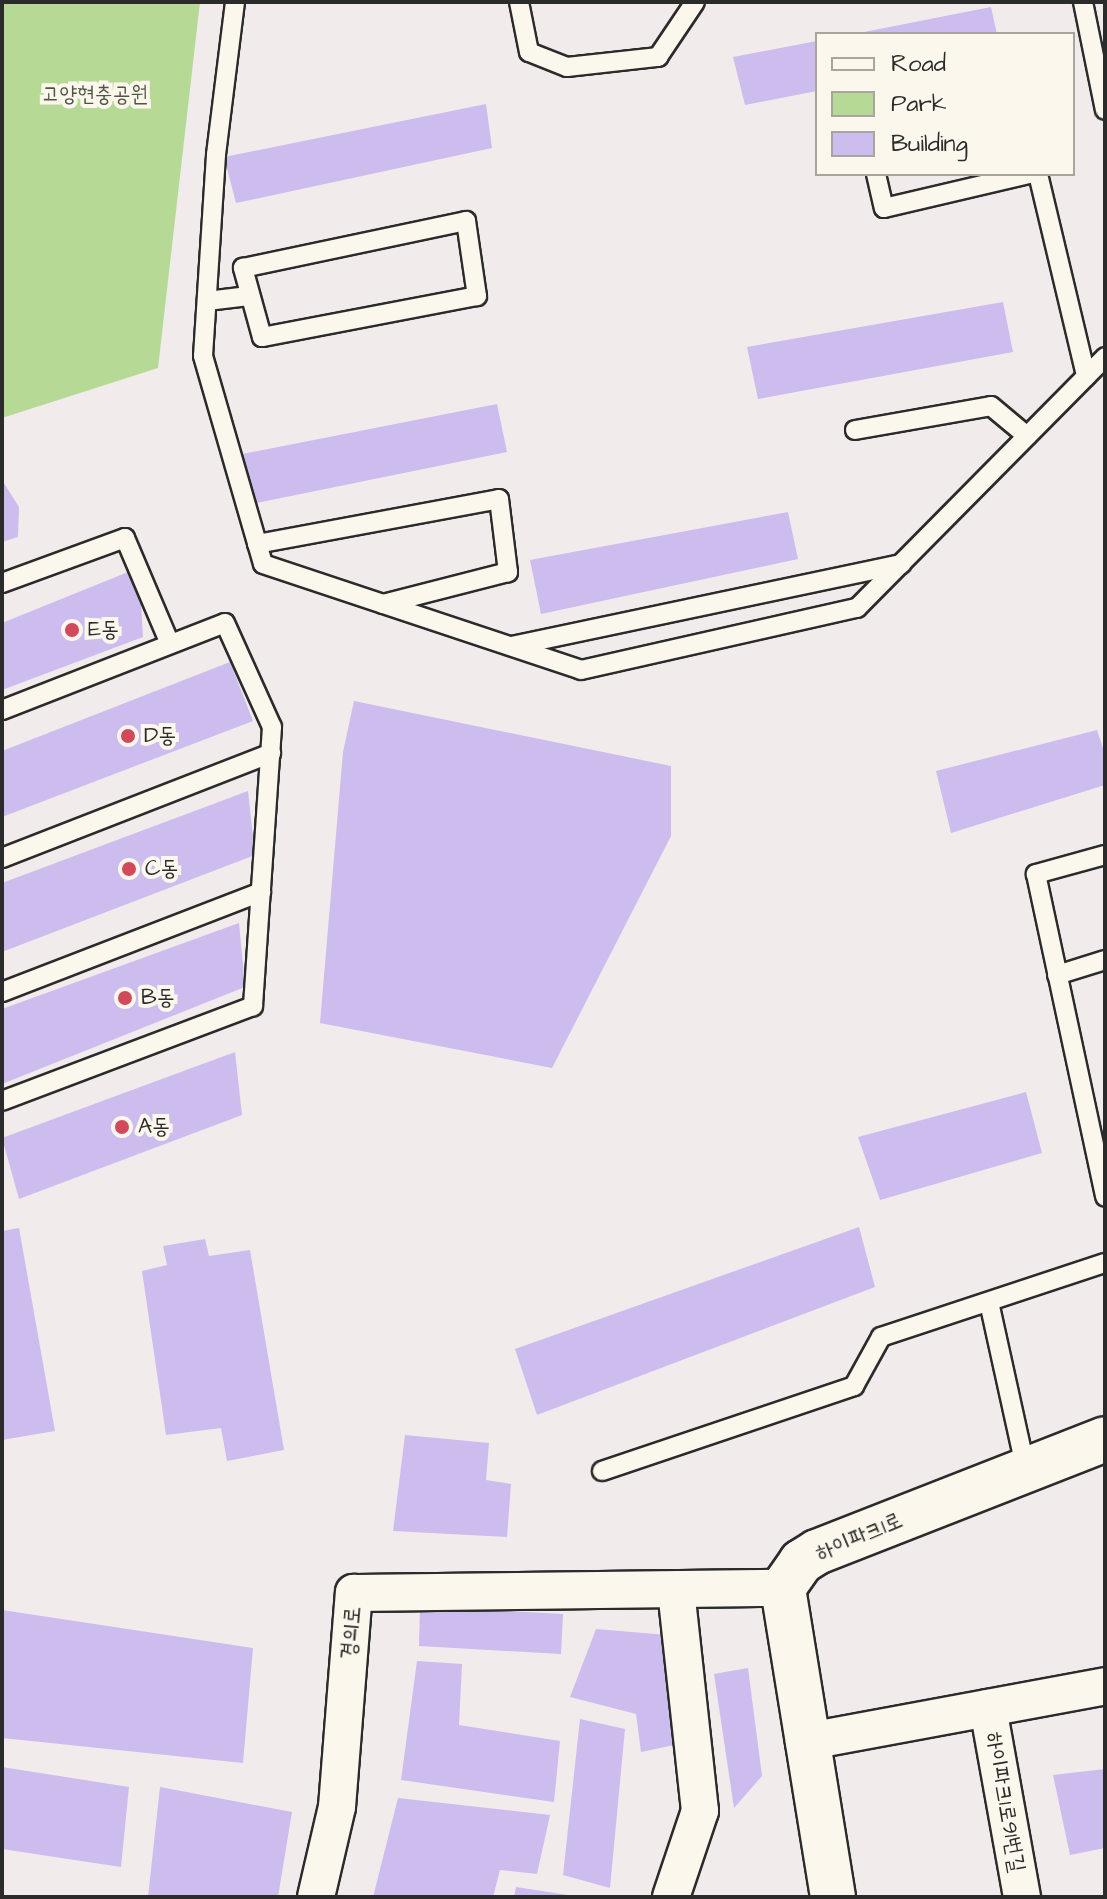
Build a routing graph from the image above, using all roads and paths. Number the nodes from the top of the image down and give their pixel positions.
1 (235, 2) edge
2 (519, 2) edge
3 (695, 2) edge
4 (1083, 2) edge
5 (1105, 110) edge
6 (876, 176) edge
7 (1020, 176) edge
8 (1038, 176) edge
9 (249, 296) junction
10 (207, 301) junction
11 (1105, 357) edge
12 (1086, 376) junction
13 (855, 430) dead end
14 (1027, 436) junction
15 (257, 544) junction
16 (901, 564) junction
17 (2, 583) edge
18 (383, 604) junction
19 (170, 644) junction
20 (510, 646) junction
21 (2, 710) edge
22 (271, 753) junction
23 (1105, 855) edge
24 (2, 858) edge
25 (261, 892) junction
26 (1105, 960) edge
27 (1057, 975) junction
28 (2, 992) edge
29 (2, 1101) edge
30 (1105, 1197) edge
31 (1105, 1263) edge
32 (989, 1302) junction
33 (1105, 1439) edge
34 (1026, 1470) junction
35 (602, 1471) dead end
36 (783, 1588) junction
37 (676, 1589) junction
38 (1105, 1686) edge
39 (988, 1708) junction
40 (804, 1742) junction
41 (316, 1897) edge
42 (671, 1897) edge
43 (833, 1897) edge
44 (1022, 1897) edge

1 - 10 lane
2 - 3 lane
4 - 5 lane
6 - 7 lane
8 - 12 lane
9 - 9 lane
9 - 10 lane
10 - 15 lane
11 - 12 lane
12 - 14 lane
13 - 14 lane
14 - 16 lane
15 - 18 lane
15 - 18 lane
16 - 20 lane
16 - 20 lane
17 - 19 lane
18 - 20 lane
19 - 21 lane
19 - 22 lane
22 - 24 lane
22 - 25 lane
23 - 27 lane
25 - 28 lane
25 - 29 lane
26 - 27 lane
27 - 30 lane
31 - 32 lane
32 - 34 lane
32 - 35 lane
33 - 34 street, 하이파크1로
34 - 36 street, 하이파크1로
36 - 37 street, 경의로
36 - 40 street
37 - 41 street, 경의로
37 - 42 street
38 - 39 street, 하이파크1로91번길
39 - 40 street, 하이파크1로91번길
39 - 44 street, 하이파크1로91번길
40 - 43 street

